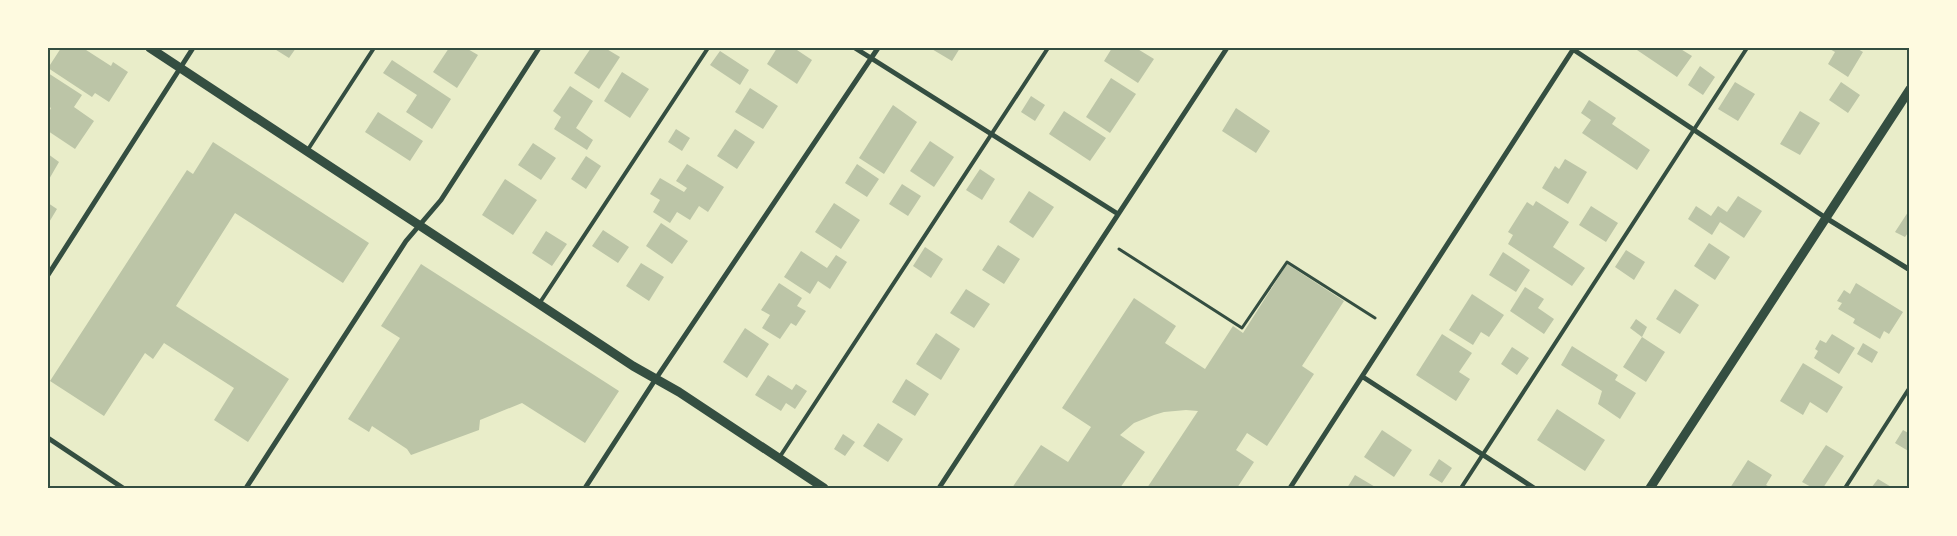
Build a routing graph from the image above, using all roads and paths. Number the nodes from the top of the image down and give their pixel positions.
1 (150, 48) edge
2 (193, 48) edge
3 (374, 48) edge
4 (539, 48) edge
5 (708, 48) edge
6 (855, 48) edge
7 (878, 48) edge
8 (1048, 48) edge
9 (1227, 48) edge
10 (1572, 48) edge
11 (1747, 48) edge
12 (871, 58) junction
13 (180, 67) junction
14 (1910, 89) edge
15 (1693, 129) junction
16 (991, 135) junction
17 (307, 151) junction
18 (1118, 214) junction
19 (1826, 218) junction
20 (418, 225) junction
21 (1119, 249) dead end
22 (1910, 270) edge
23 (48, 275) edge
24 (540, 304) junction
25 (1375, 318) dead end
26 (1363, 377) junction
27 (655, 380) junction
28 (1910, 387) edge
29 (48, 438) edge
30 (1483, 455) junction
31 (779, 458) junction
32 (124, 488) edge
33 (246, 488) edge
34 (585, 488) edge
35 (824, 488) edge
36 (939, 488) edge
37 (1290, 488) edge
38 (1460, 488) edge
39 (1534, 488) edge
40 (1650, 488) edge
41 (1845, 488) edge

1 - 13 street
2 - 13 street
3 - 17 lane
4 - 20 street
5 - 24 lane
6 - 12 street
7 - 12 street
8 - 16 lane
9 - 18 street
10 - 15 street
10 - 26 street
11 - 15 lane
12 - 16 street
12 - 27 street
13 - 17 street
13 - 23 street
14 - 19 street
15 - 19 street
15 - 30 lane
16 - 18 street
16 - 31 lane
17 - 20 street
18 - 36 street
19 - 22 street
19 - 40 street
20 - 24 street
20 - 33 street
21 - 25 path
24 - 27 street
26 - 30 street
26 - 37 street
27 - 31 street
27 - 34 street
28 - 41 lane
29 - 32 street
30 - 38 lane
30 - 39 street
31 - 35 street

